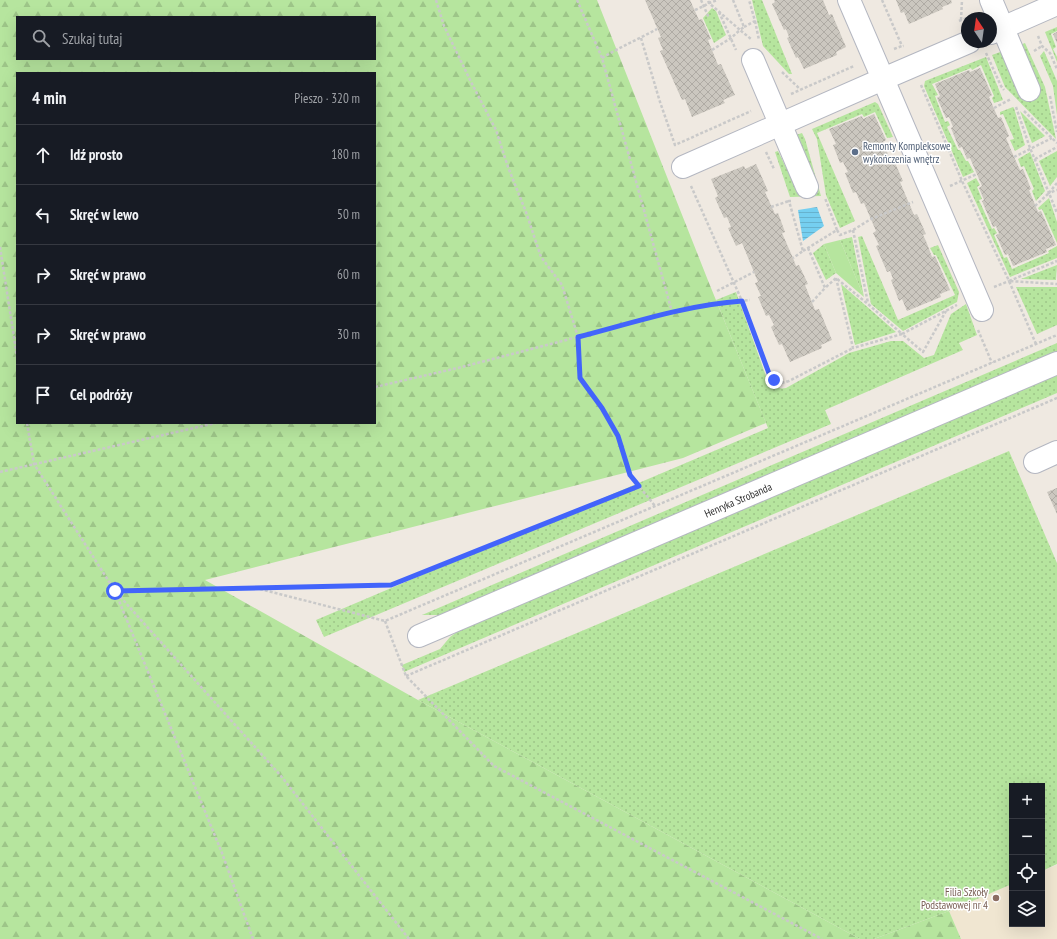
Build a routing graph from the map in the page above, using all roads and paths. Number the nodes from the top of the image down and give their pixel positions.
1 (436, 0) edge
2 (577, 0) edge
3 (701, 0) edge
4 (716, 0) edge
5 (749, 0) edge
6 (849, 0) edge
7 (882, 0) edge
8 (962, 0) edge
9 (709, 1) edge
10 (992, 3) edge
11 (1057, 4) edge
12 (704, 6) junction
13 (695, 10) dead end
14 (961, 12) edge
15 (976, 12) edge
16 (709, 18) dead end
17 (961, 20) edge
18 (954, 24) dead end
19 (744, 27) dead end
20 (658, 29) dead end
21 (641, 38) junction
22 (997, 38) edge
23 (997, 41) edge
24 (902, 46) junction
25 (908, 46) dead end
26 (1042, 46) junction
27 (973, 48) edge
28 (992, 48) edge
29 (993, 48) edge
30 (712, 50) dead end
31 (1033, 51) dead end
32 (602, 58) junction
33 (874, 58) junction
34 (753, 60) dead end
35 (1057, 69) edge
36 (780, 70) dead end
37 (883, 79) junction
38 (922, 80) dead end
39 (800, 89) junction
40 (1018, 97) junction
41 (771, 103) junction
42 (994, 108) dead end
43 (782, 130) junction
44 (1052, 138) junction
45 (1057, 143) edge
46 (675, 144) junction
47 (1057, 147) edge
48 (1030, 148) junction
49 (1014, 157) dead end
50 (1035, 159) junction
51 (683, 167) junction
52 (776, 174) dead end
53 (1057, 183) edge
54 (1057, 190) edge
55 (1049, 193) junction
56 (786, 194) dead end
57 (801, 194) joint
58 (789, 201) junction
59 (1035, 206) dead end
60 (772, 207) dead end
61 (1057, 213) edge
62 (871, 219) dead end
63 (838, 230) dead end
64 (853, 230) junction
65 (0, 246) edge
66 (808, 248) dead end
67 (793, 258) dead end
68 (1057, 261) edge
69 (754, 272) dead end
70 (836, 278) junction
71 (1009, 281) junction
72 (735, 282) junction
73 (1057, 284) edge
74 (825, 288) junction
75 (717, 291) dead end
76 (750, 300) dead end
77 (742, 301) junction
78 (812, 302) dead end
79 (868, 304) junction
80 (947, 310) junction
81 (978, 311) junction
82 (672, 312) junction
83 (902, 334) junction
84 (1057, 335) edge
85 (578, 337) junction
86 (1036, 344) junction
87 (853, 348) junction
88 (16, 350) edge
89 (992, 363) junction
90 (1057, 363) edge
91 (376, 387) edge
92 (1057, 398) edge
93 (27, 424) edge
94 (212, 424) edge
95 (1057, 452) edge
96 (1035, 462) dead end
97 (34, 464) junction
98 (0, 472) edge
99 (639, 486) junction
100 (655, 506) junction
101 (255, 588) junction
102 (115, 591) junction
103 (385, 621) junction
104 (419, 636) dead end
105 (406, 676) junction
106 (253, 939) edge
107 (409, 939) edge
108 (822, 939) edge

1 - 85 path
2 - 32 path
3 - 12 path
4 - 9 path
5 - 19 path
6 - 33 street
7 - 24 path
8 - 14 path
9 - 12 path
9 - 30 path
10 - 15 path
11 - 22 street
12 - 13 path
12 - 16 path
17 - 18 path
20 - 21 path
21 - 32 path
21 - 46 path
23 - 26 path
24 - 25 path
24 - 33 path
26 - 31 path
26 - 35 path
27 - 37 street
28 - 40 path
29 - 40 street
32 - 82 path
33 - 37 street
33 - 39 path
34 - 41 street
36 - 39 path
37 - 43 street
37 - 81 street
38 - 71 path
39 - 41 path
40 - 42 path
40 - 44 path
40 - 48 path
41 - 43 street
41 - 46 path
43 - 51 street
43 - 52 path
43 - 57 street
44 - 45 path
44 - 48 path
46 - 51 path
47 - 50 path
48 - 49 path
48 - 50 path
50 - 55 path
51 - 72 path
53 - 55 path
54 - 55 path
55 - 59 path
55 - 61 path
56 - 58 path
57 - 58 path
58 - 60 path
58 - 67 path
62 - 64 path
63 - 64 path
64 - 79 path
65 - 88 path
66 - 74 path
68 - 71 path
69 - 72 path
70 - 74 path
70 - 79 path
70 - 87 path
71 - 73 path
71 - 81 path
71 - 86 path
72 - 75 path
72 - 77 path
74 - 78 path
76 - 77 path
77 - 82 path
77 - 87 path
79 - 83 path
80 - 81 path
80 - 83 path
80 - 83 path
81 - 89 path
82 - 85 path
83 - 87 path
84 - 86 path
85 - 91 path
85 - 99 path
86 - 89 path
89 - 100 path
90 - 104 street, Henryka Strobanda
92 - 105 path
93 - 97 path
94 - 97 path
95 - 96 street
97 - 98 path
97 - 102 path
99 - 100 path
99 - 101 path
100 - 103 path
101 - 102 path
101 - 103 path
102 - 106 path
102 - 107 path
103 - 105 path
105 - 108 path

